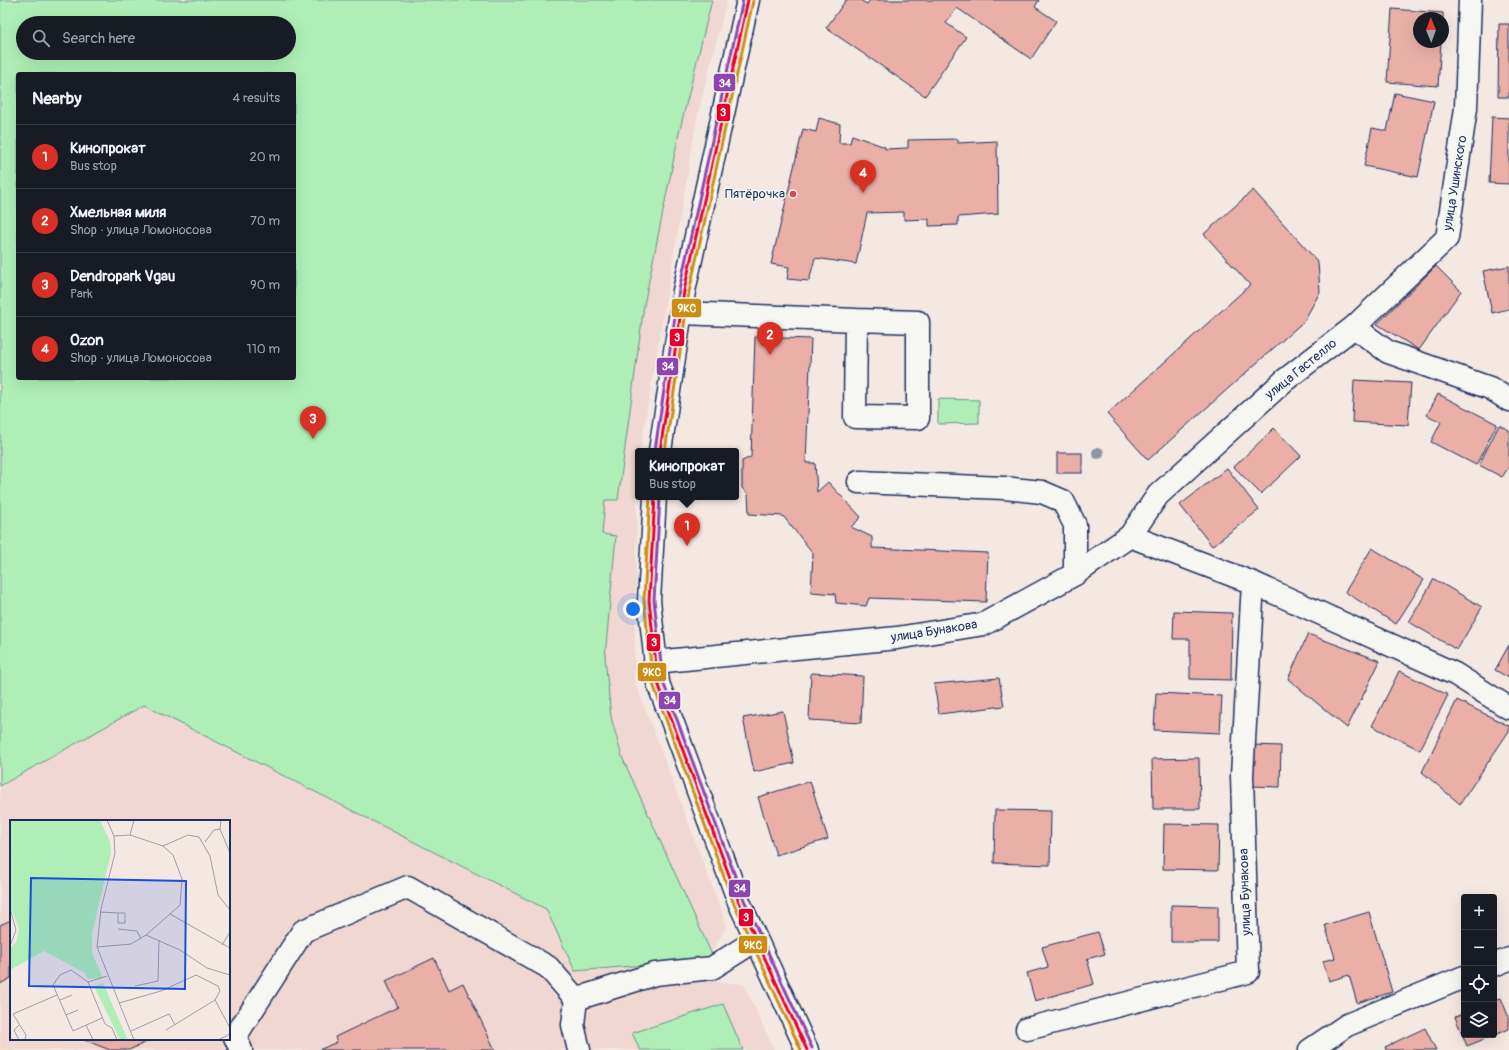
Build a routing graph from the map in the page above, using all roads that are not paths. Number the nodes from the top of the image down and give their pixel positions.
1 (748, 0) edge
2 (1470, 0) edge
3 (680, 313) junction
4 (856, 320) junction
5 (1354, 327) junction
6 (1509, 400) edge
7 (660, 448) edge
8 (859, 482) dead end
9 (655, 500) edge
10 (1130, 536) junction
11 (1076, 574) junction
12 (1253, 583) junction
13 (655, 662) junction
14 (1509, 708) edge
15 (756, 940) junction
16 (1509, 959) edge
17 (1497, 964) edge
18 (1461, 978) edge
19 (576, 999) junction
20 (1027, 1029) dead end
21 (241, 1050) edge
22 (579, 1050) edge
23 (807, 1050) edge
24 (1310, 1050) edge

1 - 3 street
2 - 5 street, улица Ушинского
3 - 4 street
3 - 7 street
4 - 4 street
5 - 6 street
5 - 10 street, улица Гастелло
8 - 11 street
9 - 13 street
10 - 11 street, улица Бунакова
10 - 12 street
11 - 13 street, улица Бунакова
12 - 14 street
12 - 20 street, улица Бунакова
13 - 15 street
15 - 19 street
15 - 23 street
16 - 17 street
18 - 24 street
19 - 21 street
19 - 22 street

